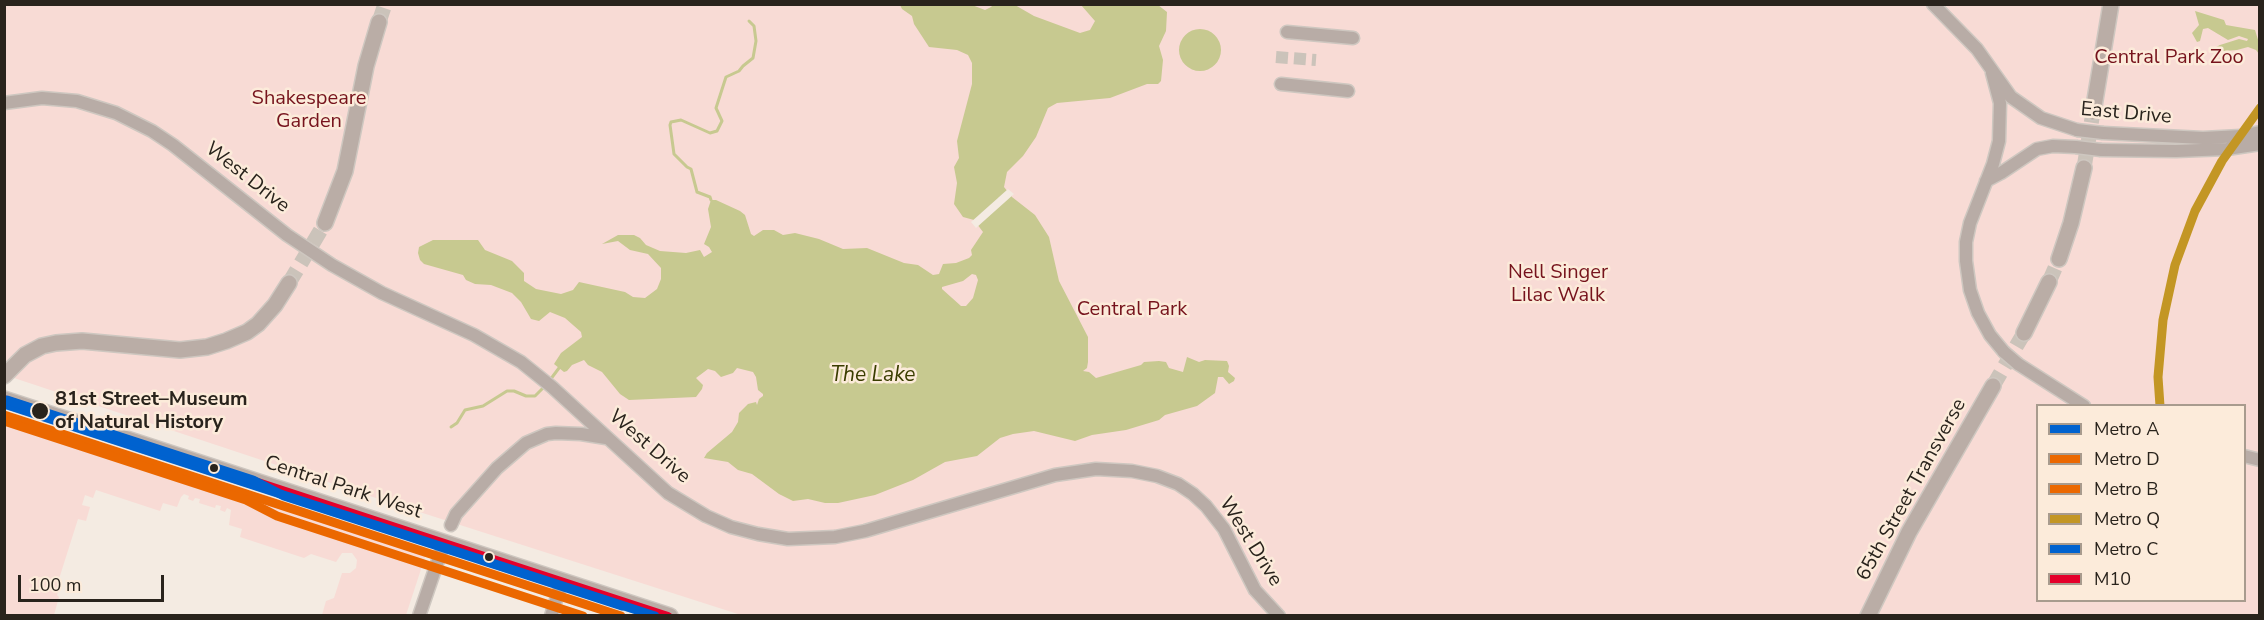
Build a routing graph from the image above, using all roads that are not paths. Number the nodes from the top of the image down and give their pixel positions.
1 (1933, 4) edge
2 (2100, 4) edge
3 (2111, 4) edge
4 (379, 22) tunnel mouth
5 (1287, 32) dead end
6 (1353, 38) dead end
7 (2100, 67) junction
8 (1992, 73) junction
9 (1281, 84) dead end
10 (1348, 91) dead end
11 (4, 103) edge
12 (2093, 112) tunnel mouth
13 (2259, 132) edge
14 (2242, 142) junction
15 (2259, 144) edge
16 (2084, 168) tunnel mouth
17 (1986, 181) junction
18 (325, 223) tunnel mouth
19 (2059, 259) tunnel mouth
20 (2049, 282) tunnel mouth
21 (289, 283) tunnel mouth
22 (2024, 333) tunnel mouth
23 (4, 376) edge
24 (1993, 386) tunnel mouth
25 (4, 399) edge
26 (2082, 404) edge
27 (608, 438) junction
28 (454, 519) dead end
29 (444, 543) junction
30 (562, 581) junction
31 (419, 615) edge
32 (551, 615) edge
33 (670, 615) edge
34 (1279, 615) edge
35 (1868, 615) edge

1 - 8 street, East Drive
2 - 7 main road
3 - 7 main road
4 - 18 main road
5 - 6 street
7 - 12 main road
8 - 14 street, East Drive, bridge
8 - 17 street
9 - 10 street
11 - 27 street, West Drive
13 - 14 street, East Drive
14 - 15 street
14 - 17 street, bridge
16 - 19 main road
17 - 26 street, bridge
20 - 22 main road
21 - 23 main road
24 - 35 main road, 65th Street Transverse
25 - 29 main road, Central Park West
27 - 28 street
27 - 34 street, West Drive
29 - 30 main road, Central Park West
29 - 31 street
30 - 32 street
30 - 33 main road, Central Park West

